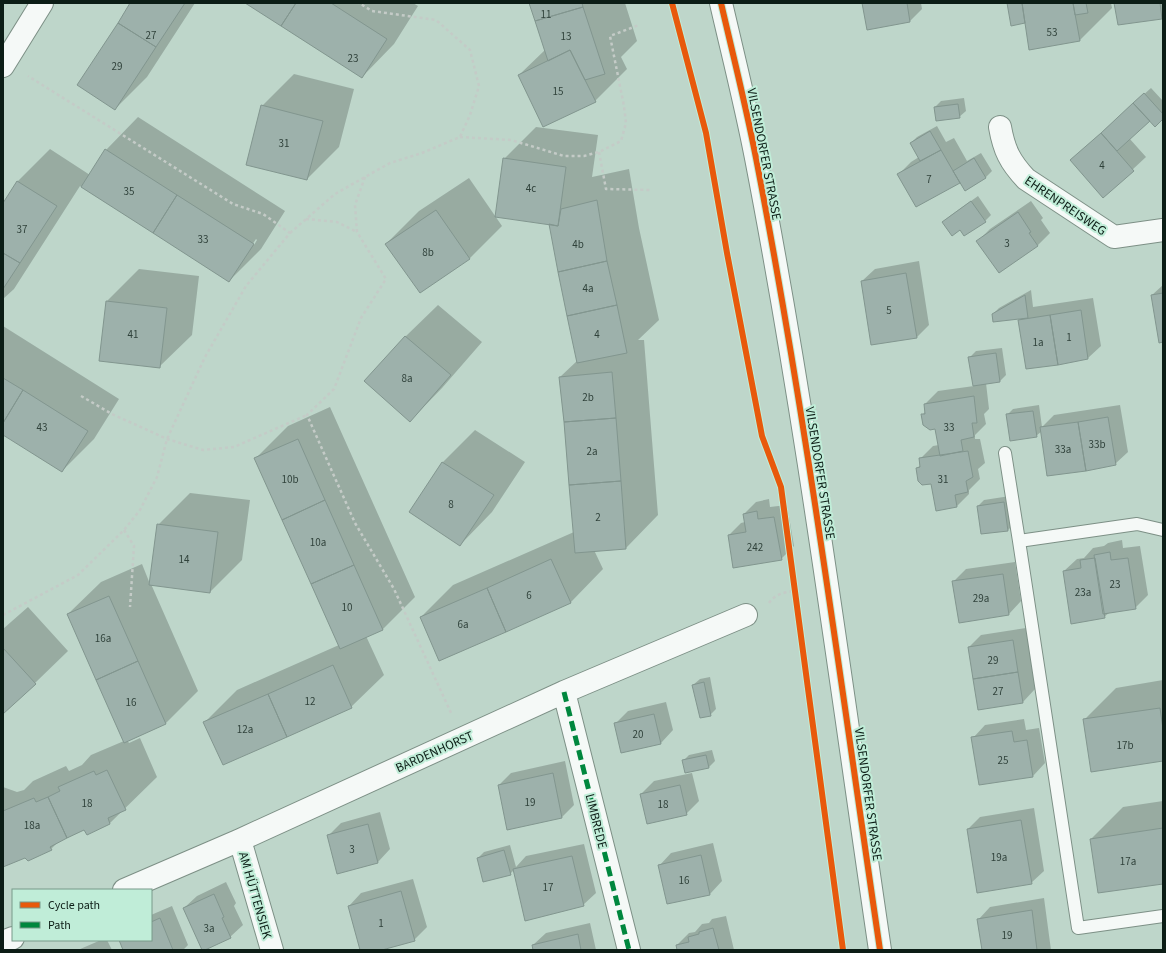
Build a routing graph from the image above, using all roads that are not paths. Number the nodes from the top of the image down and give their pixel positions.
1 (42, 3) edge
2 (721, 3) edge
3 (4, 64) edge
4 (1000, 127) dead end
5 (1163, 230) edge
6 (1005, 453) dead end
7 (1163, 530) edge
8 (1019, 541) junction
9 (746, 615) dead end
10 (564, 692) junction
11 (240, 840) junction
12 (126, 889) edge
13 (1163, 916) edge
14 (272, 950) edge
15 (629, 950) edge
16 (880, 950) edge

1 - 3 street
2 - 16 street, VILSENDORFER STRASSE
4 - 5 street, EHRENPREISWEG
6 - 8 lane
7 - 8 lane
8 - 13 lane
9 - 10 street, BARDENHORST
10 - 11 street, BARDENHORST
10 - 15 street, LIMBREDE
11 - 12 street, BARDENHORST
11 - 14 street, AM HÜTTENSIEK

